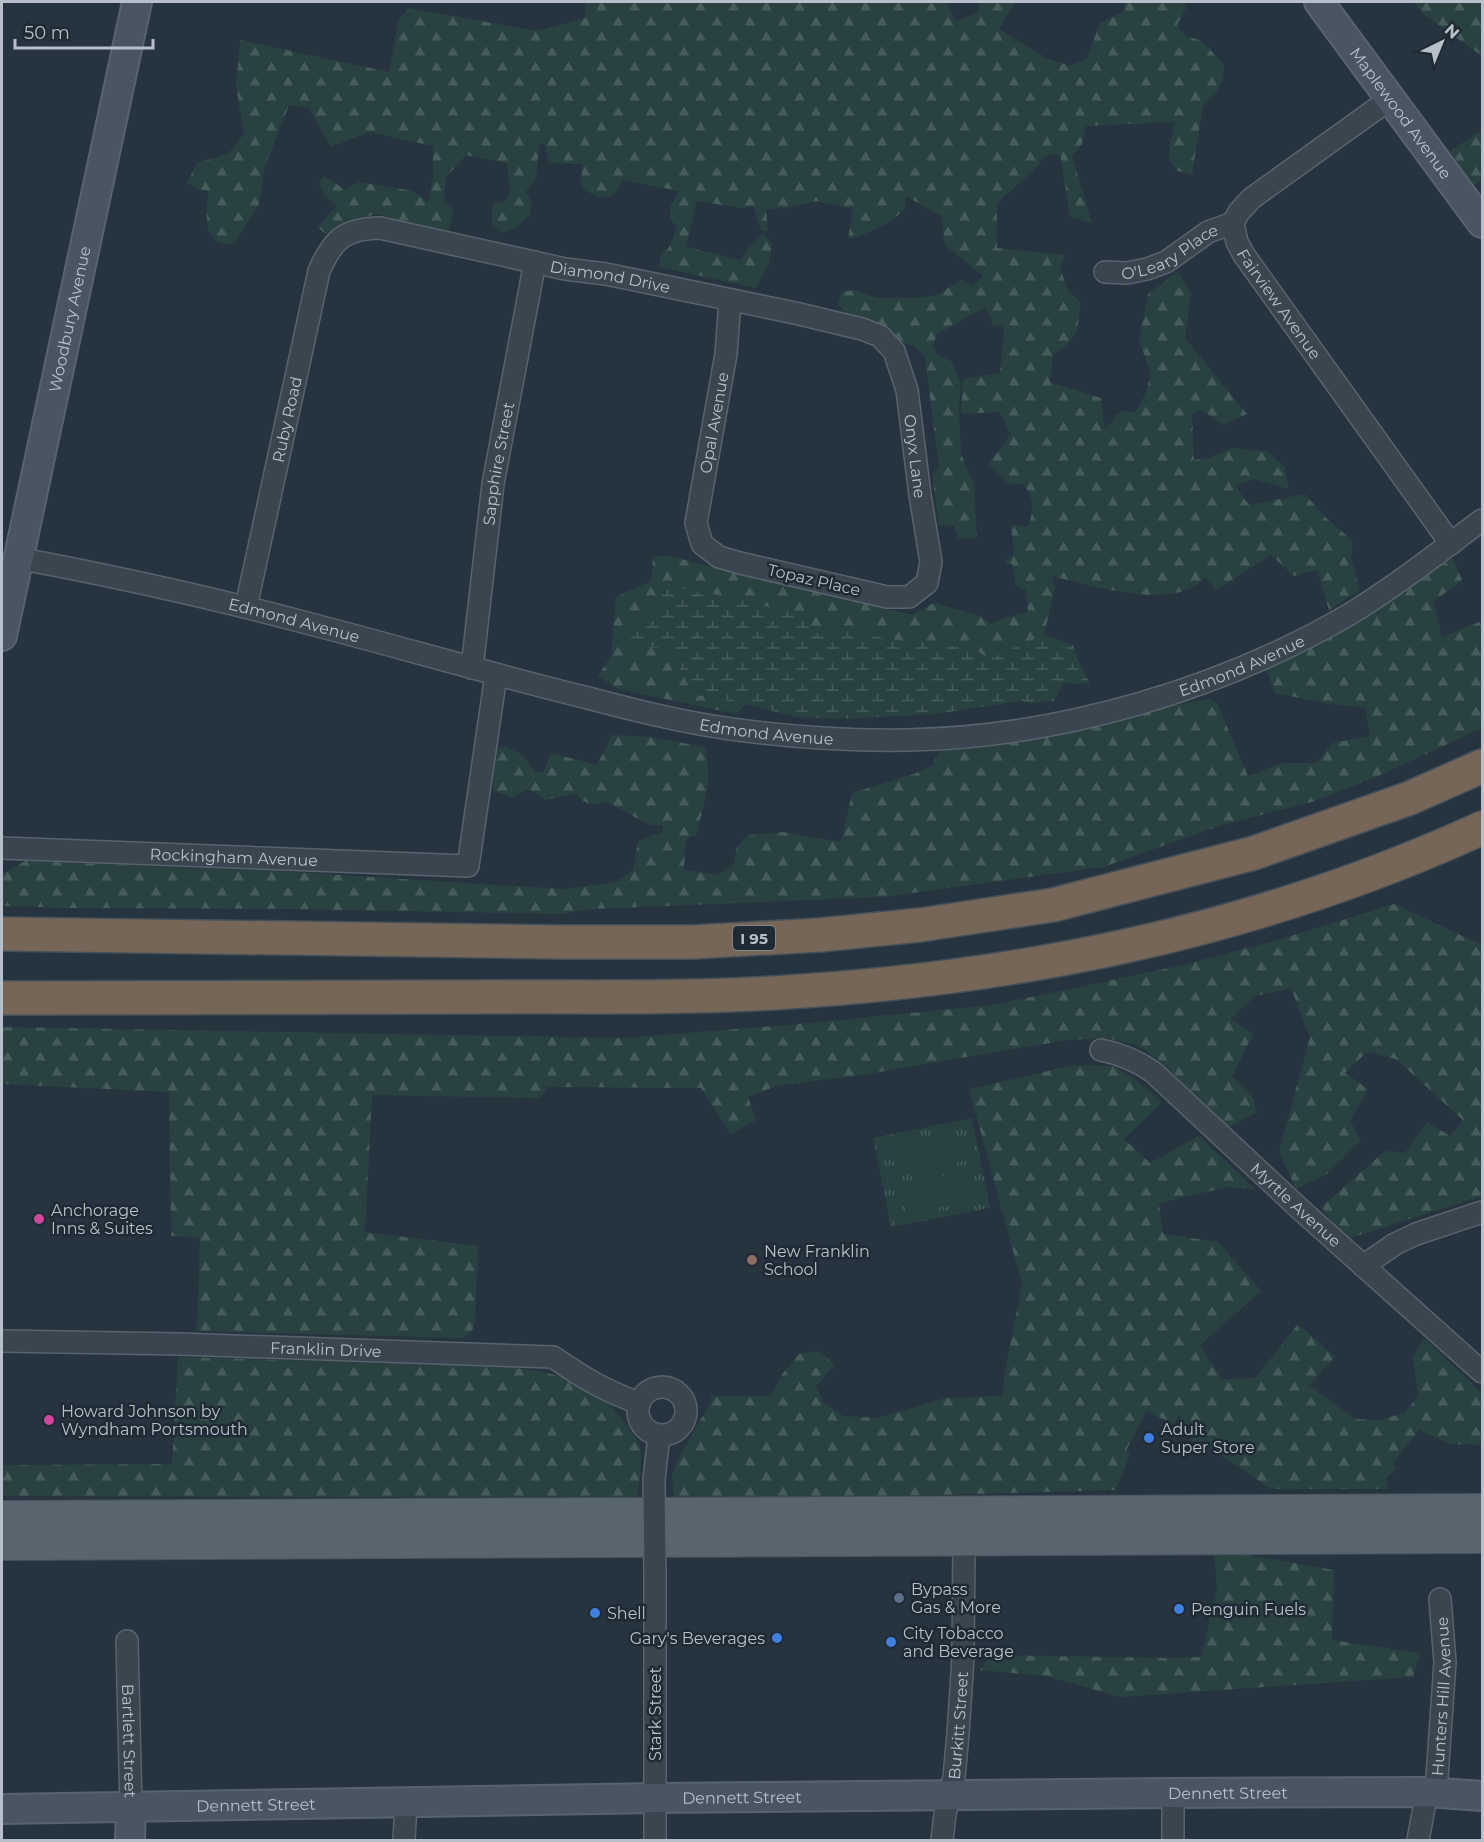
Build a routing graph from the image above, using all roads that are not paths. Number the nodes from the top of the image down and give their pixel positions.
1 (137, 2) edge
2 (1319, 2) edge
3 (1390, 99) junction
4 (1233, 223) junction
5 (1482, 223) edge
6 (341, 237) joint
7 (535, 262) junction
8 (1104, 272) dead end
9 (730, 300) junction
10 (880, 336) joint
11 (1482, 520) edge
12 (702, 544) joint
13 (1451, 544) junction
14 (17, 558) junction
15 (927, 583) joint
16 (246, 608) junction
17 (2, 636) edge
18 (472, 668) junction
19 (496, 675) junction
20 (1482, 766) edge
21 (1482, 828) edge
22 (2, 848) edge
23 (2, 934) edge
24 (2, 998) edge
25 (1101, 1050) dead end
26 (1482, 1212) edge
27 (1363, 1266) junction
28 (2, 1341) edge
29 (1482, 1372) edge
30 (639, 1403) junction
31 (659, 1436) junction
32 (1482, 1510) edge
33 (2, 1517) edge
34 (1482, 1537) edge
35 (964, 1539) junction
36 (2, 1544) edge
37 (1440, 1599) dead end
38 (127, 1641) dead end
39 (1431, 1792) junction
40 (1173, 1793) junction
41 (950, 1796) junction
42 (1482, 1796) edge
43 (656, 1798) junction
44 (406, 1803) junction
45 (131, 1808) junction
46 (2, 1809) edge
47 (130, 1840) edge
48 (404, 1840) edge
49 (655, 1840) edge
50 (942, 1840) edge
51 (1173, 1840) edge
52 (1418, 1840) edge

1 - 14 street, Woodbury Avenue
2 - 3 street, Maplewood Avenue
3 - 4 street
3 - 5 street, Maplewood Avenue
4 - 8 street, O'Leary Place
4 - 13 street, Fairview Avenue
6 - 7 street, Diamond Drive
6 - 16 street, Ruby Road
7 - 9 street, Diamond Drive
7 - 18 street, Sapphire Street
9 - 10 street, Diamond Drive
9 - 12 street, Opal Avenue
10 - 15 street, Onyx Lane
11 - 13 street, Edmond Avenue
12 - 15 street, Topaz Place
13 - 19 street, Edmond Avenue
14 - 16 street, Edmond Avenue
14 - 17 street, Woodbury Avenue
16 - 18 street, Edmond Avenue
18 - 19 street, Edmond Avenue
19 - 22 street, Rockingham Avenue
20 - 23 highway, I 95
21 - 24 highway
25 - 27 street, Myrtle Avenue
26 - 27 street
27 - 29 street, Myrtle Avenue
28 - 30 street, Franklin Drive
30 - 31 street
30 - 31 street
31 - 43 street, Stark Street, bridge
32 - 33 main road
34 - 35 main road
35 - 36 main road
35 - 41 street, Burkitt Street
37 - 39 street, Hunters Hill Avenue
38 - 45 street, Bartlett Street
39 - 40 street, Dennett Street
39 - 42 street, Dennett Street
39 - 52 street, Hunters Hill Avenue
40 - 41 street, Dennett Street
40 - 51 street
41 - 43 street, Dennett Street
41 - 50 street, Burkitt Street
43 - 44 street, Dennett Street
43 - 49 street, Stark Street
44 - 45 street, Dennett Street
44 - 48 street
45 - 46 street, Dennett Street
45 - 47 street, Bartlett Street

